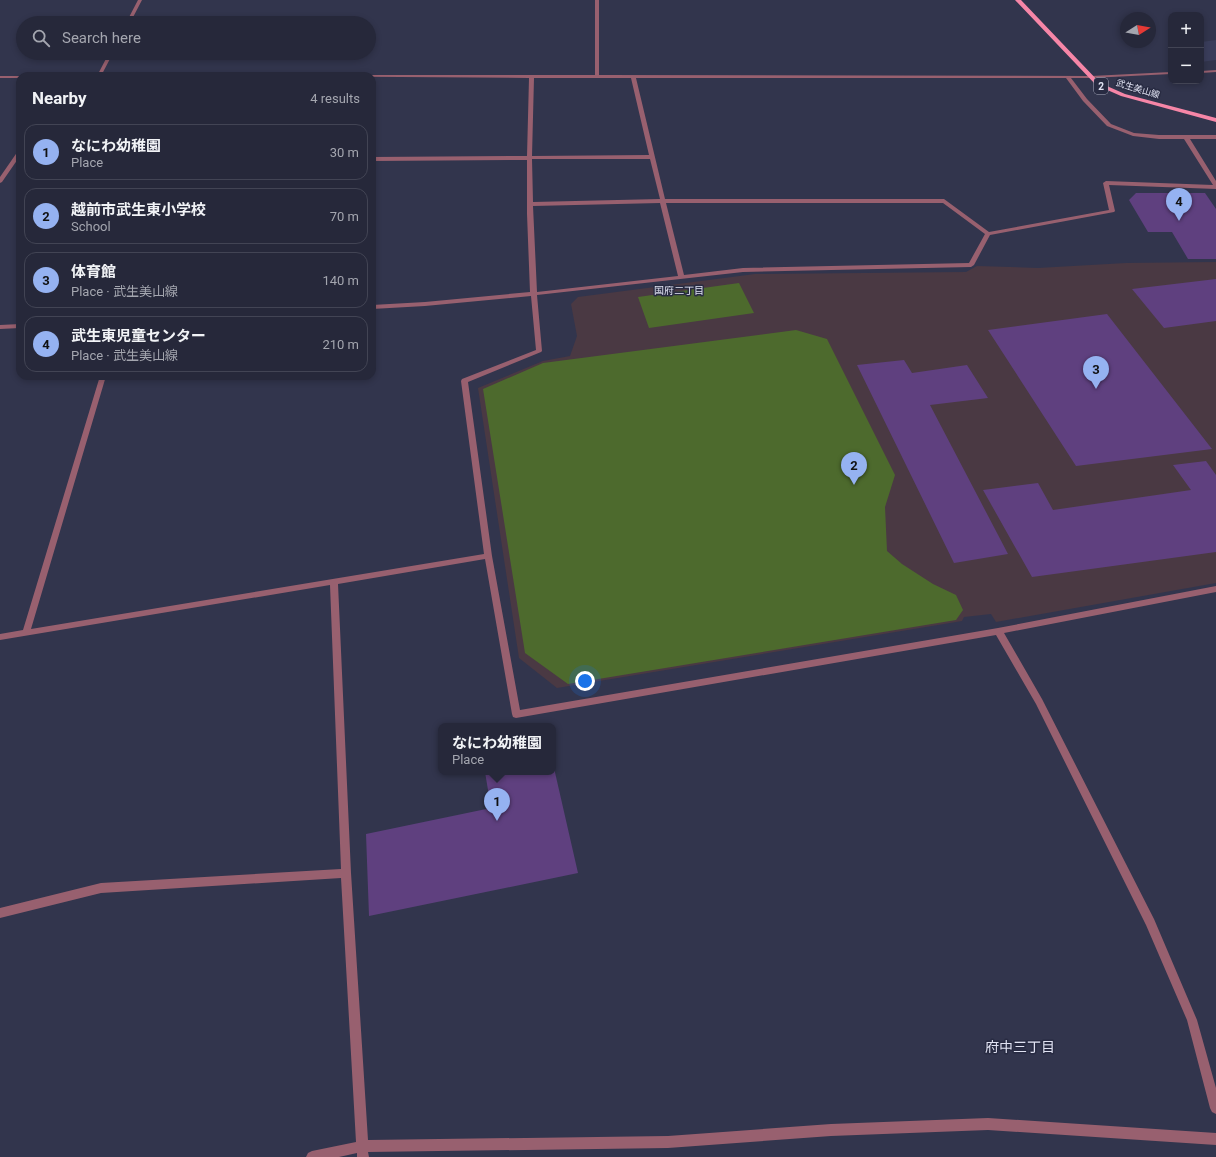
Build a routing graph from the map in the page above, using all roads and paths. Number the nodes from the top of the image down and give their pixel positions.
1 (140, 0) edge
2 (597, 0) edge
3 (1018, 0) edge
4 (132, 16) edge
5 (107, 60) edge
6 (1216, 71) edge
7 (100, 72) edge
8 (1204, 72) edge
9 (1168, 73) edge
10 (376, 76) edge
11 (597, 76) junction
12 (633, 76) junction
13 (0, 77) edge
14 (16, 77) edge
15 (532, 77) junction
16 (1091, 77) junction
17 (1068, 78) junction
18 (1216, 120) edge
19 (1186, 137) junction
20 (1216, 137) edge
21 (652, 157) junction
22 (528, 158) junction
23 (376, 159) edge
24 (16, 161) edge
25 (0, 181) edge
26 (1216, 186) edge
27 (662, 201) junction
28 (530, 204) junction
29 (988, 234) junction
30 (681, 277) junction
31 (532, 294) junction
32 (376, 306) edge
33 (16, 326) edge
34 (0, 327) edge
35 (101, 380) edge
36 (488, 556) junction
37 (334, 581) junction
38 (1216, 589) edge
39 (998, 631) junction
40 (26, 633) junction
41 (0, 637) edge
42 (346, 873) junction
43 (0, 913) edge
44 (1216, 1108) edge
45 (1216, 1139) edge
46 (363, 1152) edge
47 (312, 1157) edge

1 - 4 street
2 - 11 street
3 - 16 main road, 武生美山線 / 2
5 - 7 street
6 - 8 street
9 - 16 street
10 - 15 street
11 - 12 street
11 - 15 street
12 - 17 street
12 - 21 street
13 - 14 street
15 - 22 street
16 - 17 street
16 - 18 main road, 武生美山線 / 2
17 - 19 street
19 - 20 street
19 - 26 street
21 - 22 street
21 - 27 street
22 - 23 street
22 - 28 street
24 - 25 street
26 - 29 street
27 - 28 street
27 - 29 street
27 - 30 street
28 - 31 street
29 - 30 street
30 - 31 street
31 - 32 street
31 - 36 street
33 - 34 street
35 - 40 street
36 - 37 street
36 - 39 street
37 - 40 street
37 - 42 street
38 - 39 street
39 - 44 street
40 - 41 street
42 - 43 street
42 - 46 street
45 - 46 street
46 - 47 street

